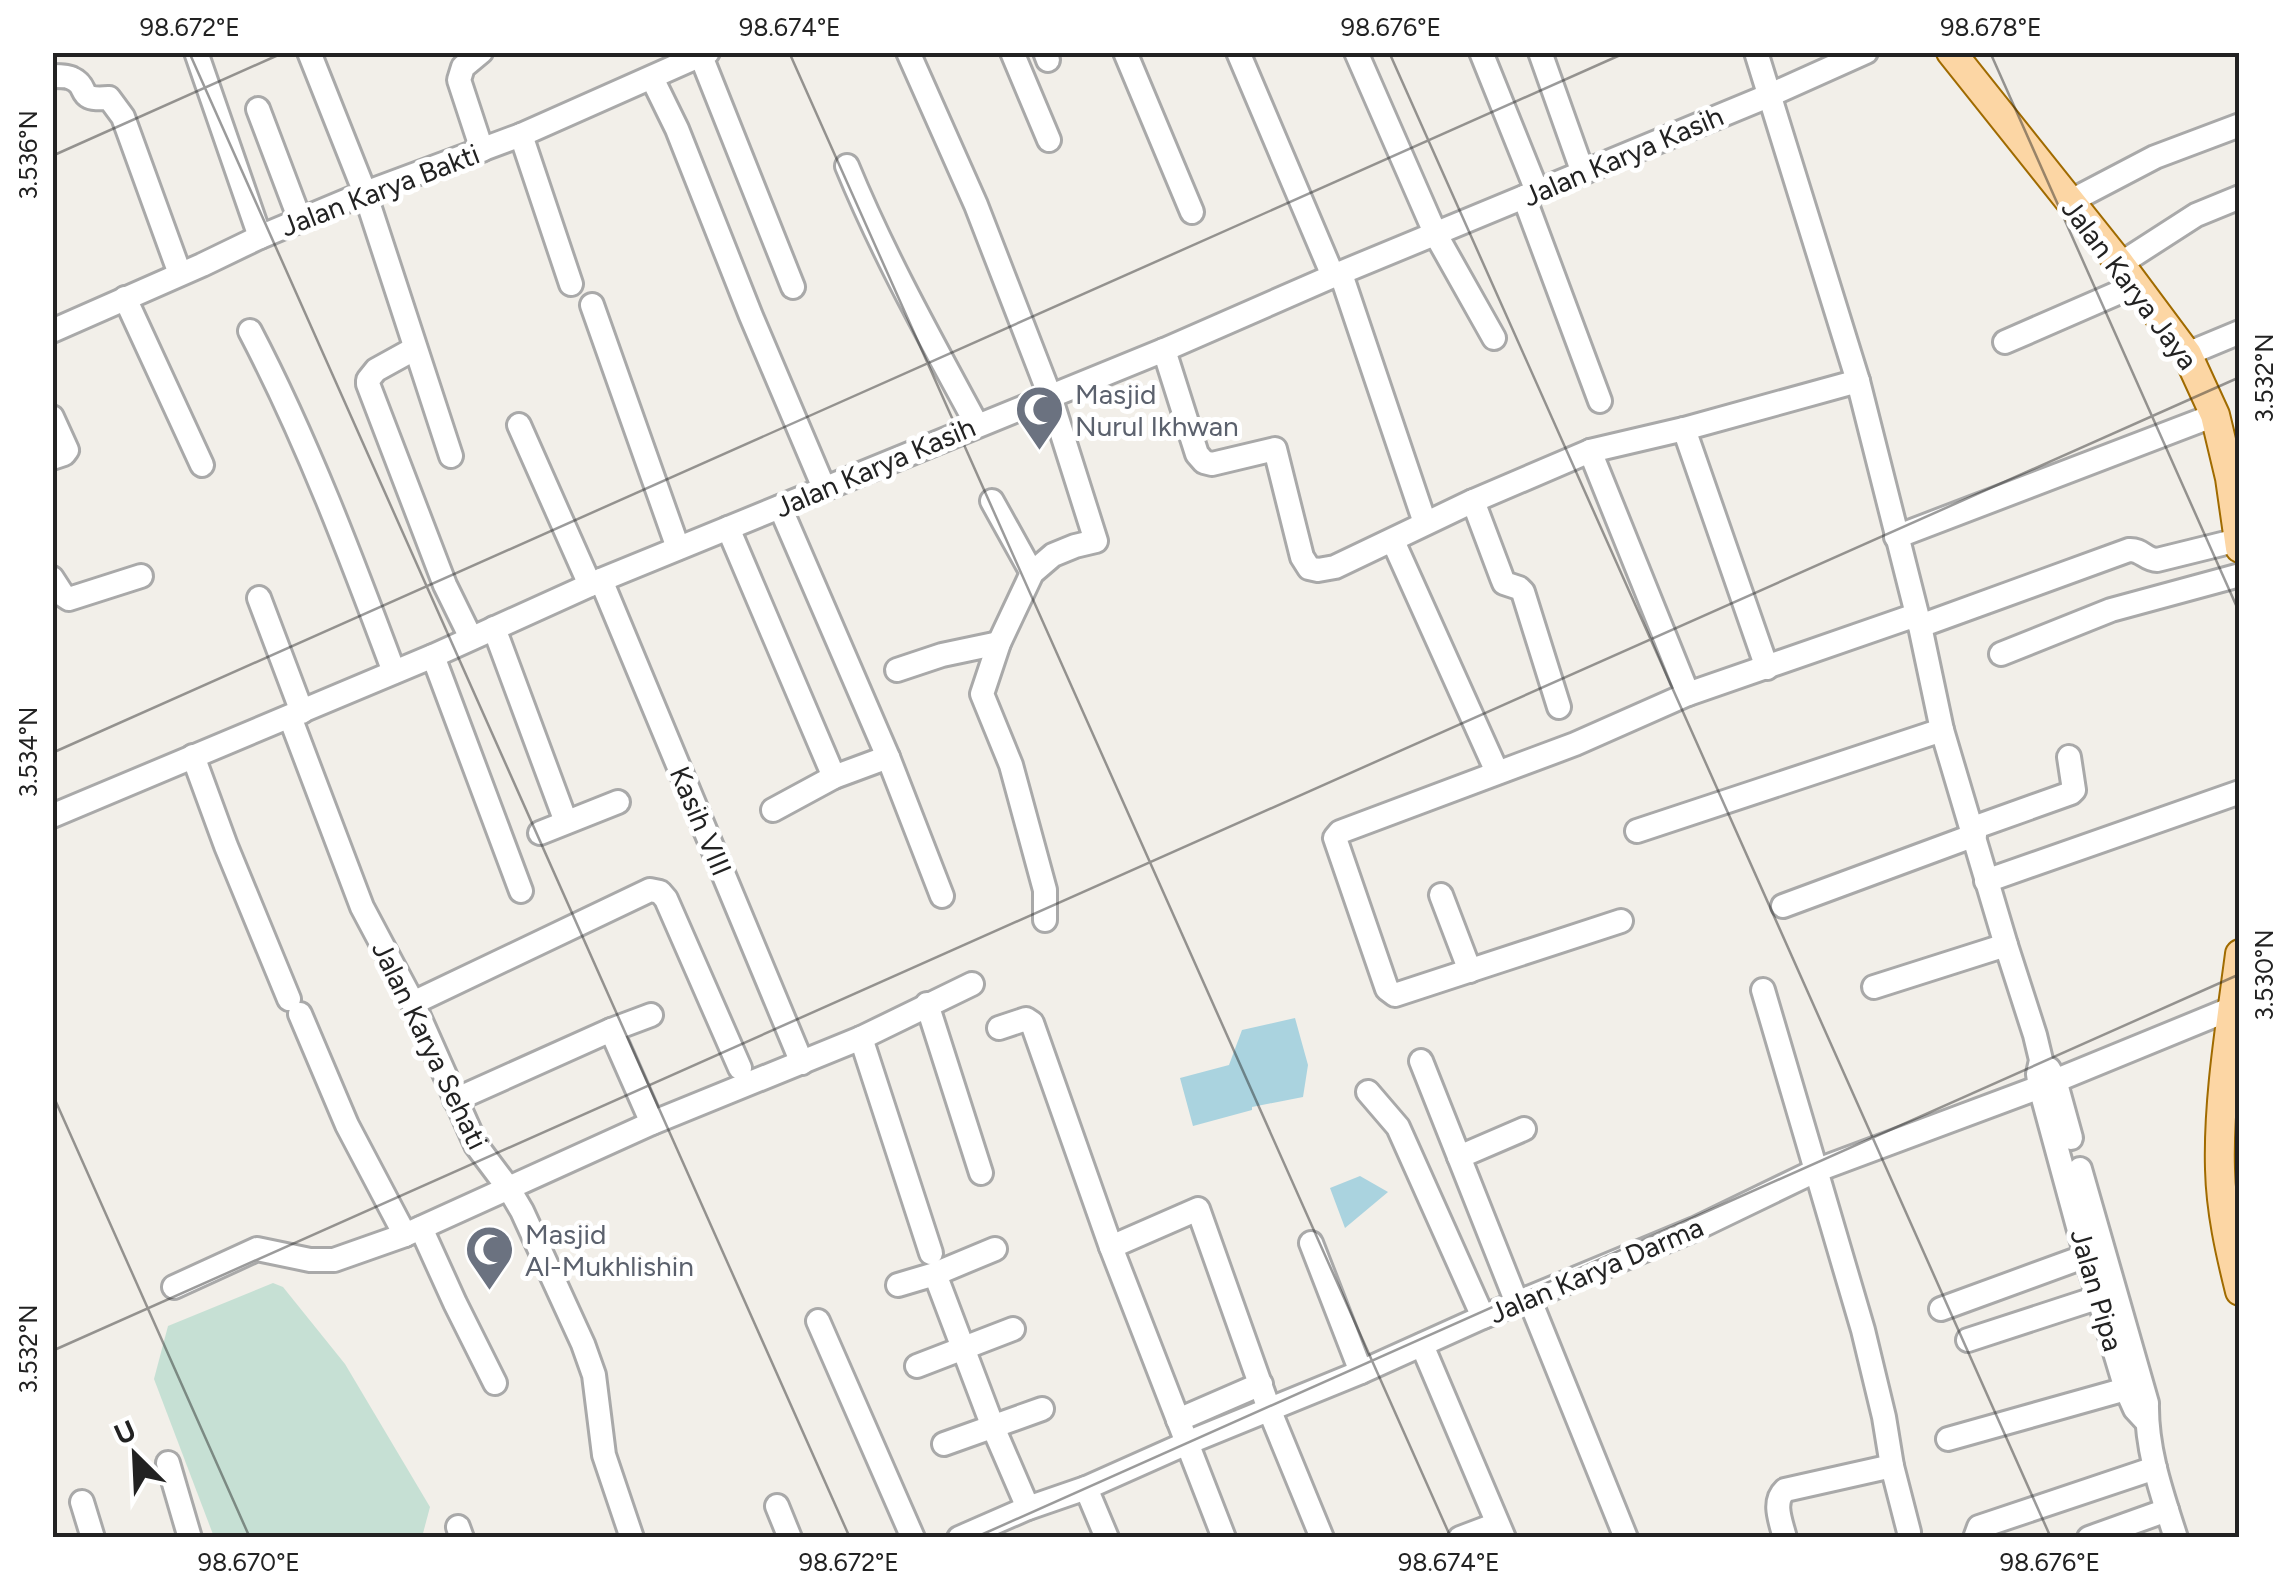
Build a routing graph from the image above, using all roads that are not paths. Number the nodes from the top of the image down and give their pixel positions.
1 (196, 52) edge
2 (308, 52) edge
3 (481, 52) edge
4 (908, 52) edge
5 (1012, 52) edge
6 (1126, 52) edge
7 (1238, 52) edge
8 (1482, 52) edge
9 (1540, 52) edge
10 (1756, 52) edge
11 (1866, 52) edge
12 (1951, 52) edge
13 (705, 54) edge
14 (1358, 56) edge
15 (52, 76) edge
16 (652, 78) junction
17 (1768, 96) junction
18 (258, 109) dead end
19 (2240, 125) edge
20 (521, 134) junction
21 (1049, 140) dead end
22 (482, 150) junction
23 (847, 166) dead end
24 (1582, 173) junction
25 (365, 193) junction
26 (1530, 194) junction
27 (2240, 197) edge
28 (2069, 202) junction
29 (1192, 212) dead end
30 (300, 220) junction
31 (1436, 235) junction
32 (260, 237) junction
33 (180, 274) junction
34 (2128, 274) junction
35 (1337, 275) junction
36 (572, 284) dead end
37 (792, 287) dead end
38 (125, 298) junction
39 (592, 304) dead end
40 (52, 330) edge
41 (250, 331) dead end
42 (2240, 332) edge
43 (1494, 338) dead end
44 (2004, 342) dead end
45 (414, 349) junction
46 (1164, 350) junction
47 (2187, 354) junction
48 (1858, 380) junction
49 (1050, 396) junction
50 (1600, 401) dead end
51 (2215, 415) junction
52 (52, 416) edge
53 (519, 424) dead end
54 (977, 425) junction
55 (1684, 429) junction
56 (1590, 451) junction
57 (451, 456) dead end
58 (52, 458) edge
59 (202, 465) dead end
60 (2235, 476) edge
61 (824, 488) junction
62 (1473, 501) junction
63 (992, 502) dead end
64 (780, 507) junction
65 (1425, 523) junction
66 (728, 528) junction
67 (1896, 537) junction
68 (2238, 540) edge
69 (1392, 541) junction
70 (678, 548) junction
71 (2240, 548) edge
72 (1032, 574) junction
73 (2240, 575) edge
74 (141, 576) dead end
75 (52, 578) edge
76 (596, 582) junction
77 (258, 598) dead end
78 (1918, 621) junction
79 (494, 628) junction
80 (471, 638) junction
81 (998, 643) junction
82 (2001, 654) dead end
83 (433, 656) junction
84 (1767, 668) junction
85 (897, 670) dead end
86 (394, 672) junction
87 (1688, 694) junction
88 (1560, 706) dead end
89 (296, 714) junction
90 (1942, 730) junction
91 (193, 756) junction
92 (888, 758) junction
93 (2069, 758) dead end
94 (1497, 772) junction
95 (834, 777) junction
96 (2240, 792) edge
97 (618, 802) dead end
98 (772, 810) dead end
99 (52, 816) edge
100 (566, 822) junction
101 (1637, 831) dead end
102 (1974, 832) junction
103 (540, 833) dead end
104 (1986, 881) junction
105 (522, 891) dead end
106 (1442, 895) dead end
107 (942, 896) dead end
108 (1783, 906) dead end
109 (1045, 920) dead end
110 (1621, 921) dead end
111 (2006, 945) junction
112 (2240, 954) edge
113 (1470, 971) junction
114 (972, 984) dead end
115 (1874, 987) dead end
116 (1763, 990) dead end
117 (412, 1003) junction
118 (928, 1004) junction
119 (2236, 1005) edge
120 (651, 1015) dead end
121 (999, 1028) dead end
122 (611, 1030) junction
123 (862, 1038) junction
124 (1421, 1061) dead end
125 (802, 1063) junction
126 (740, 1068) dead end
127 (2048, 1083) junction
128 (1368, 1092) dead end
129 (455, 1100) junction
130 (652, 1123) junction
131 (1524, 1130) dead end
132 (1459, 1157) junction
133 (1815, 1171) junction
134 (981, 1173) dead end
135 (509, 1189) junction
136 (413, 1232) junction
137 (1311, 1243) dead end
138 (1111, 1247) junction
139 (994, 1250) dead end
140 (2094, 1253) junction
141 (933, 1264) junction
142 (898, 1285) dead end
143 (174, 1287) dead end
144 (2240, 1291) edge
145 (2106, 1294) junction
146 (1523, 1301) junction
147 (1941, 1310) dead end
148 (1483, 1317) junction
149 (818, 1321) dead end
150 (1014, 1330) dead end
151 (1968, 1340) dead end
152 (1422, 1345) junction
153 (964, 1349) junction
154 (916, 1366) dead end
155 (1361, 1372) junction
156 (495, 1384) dead end
157 (1262, 1384) junction
158 (2126, 1389) junction
159 (1042, 1409) dead end
160 (1269, 1409) junction
161 (1178, 1420) junction
162 (2147, 1422) junction
163 (993, 1427) junction
164 (1948, 1439) dead end
165 (944, 1444) dead end
166 (1186, 1444) junction
167 (168, 1463) dead end
168 (1892, 1466) junction
169 (2154, 1468) junction
170 (1086, 1488) junction
171 (82, 1502) dead end
172 (778, 1506) dead end
173 (1028, 1508) junction
174 (2167, 1510) junction
175 (996, 1530) edge
176 (1501, 1531) edge
177 (1909, 1532) dead end
178 (93, 1538) edge
179 (190, 1538) edge
180 (632, 1538) edge
181 (790, 1538) edge
182 (913, 1538) edge
183 (959, 1538) edge
184 (1107, 1538) edge
185 (1224, 1538) edge
186 (1322, 1538) edge
187 (1460, 1538) edge
188 (1626, 1538) edge
189 (1785, 1538) edge
190 (1974, 1538) edge
191 (2090, 1538) edge
192 (2176, 1538) edge

1 - 32 street
2 - 25 street
3 - 22 street
4 - 49 street
5 - 21 street
6 - 29 street
7 - 35 street
8 - 26 street
9 - 24 street
10 - 17 street
11 - 17 street, Jalan Karya Kasih
12 - 28 main road, Jalan Karya Jaya
13 - 16 street, Jalan Karya Bakti
13 - 37 street
14 - 31 street
15 - 33 street
16 - 20 street, Jalan Karya Bakti
16 - 61 street
17 - 24 street, Jalan Karya Kasih
17 - 48 street
18 - 30 street
19 - 28 street
20 - 22 street, Jalan Karya Bakti
20 - 36 street
22 - 25 street, Jalan Karya Bakti
23 - 54 street
24 - 26 street, Jalan Karya Kasih
25 - 30 street, Jalan Karya Bakti
25 - 45 street
26 - 31 street, Jalan Karya Kasih
26 - 50 street
27 - 34 street
28 - 34 main road, Jalan Karya Jaya
30 - 32 street, Jalan Karya Bakti
31 - 35 street, Jalan Karya Kasih
31 - 43 street
32 - 33 street, Jalan Karya Bakti
33 - 38 street, Jalan Karya Bakti
34 - 44 street
34 - 47 main road, Jalan Karya Jaya
35 - 46 street, Jalan Karya Kasih
35 - 65 street
38 - 40 street, Jalan Karya Bakti
38 - 59 street
39 - 70 street
41 - 86 street
42 - 47 street
45 - 57 street
45 - 80 street
46 - 49 street, Jalan Karya Kasih
46 - 69 street
47 - 51 main road, Jalan Karya Jaya
48 - 55 street
48 - 67 street
49 - 54 street, Jalan Karya Kasih
49 - 72 street
51 - 60 main road, Jalan Karya Jaya
51 - 67 street
52 - 58 street
53 - 76 street, Kasih VIII
54 - 61 street, Jalan Karya Kasih
55 - 56 street
55 - 84 street
56 - 62 street
56 - 87 street
60 - 68 main road, Jalan Karya Jaya
61 - 64 street, Jalan Karya Kasih
62 - 65 street
62 - 88 street
63 - 72 street
64 - 66 street, Jalan Karya Kasih
64 - 92 street
65 - 69 street
66 - 70 street, Jalan Karya Kasih
66 - 95 street
67 - 78 street
68 - 71 main road, Jalan Karya Jaya
68 - 78 street
69 - 94 street
70 - 76 street, Jalan Karya Kasih
72 - 81 street
73 - 82 street
74 - 75 street
76 - 79 street, Jalan Karya Kasih
76 - 125 street, Kasih VIII
77 - 89 street, Jalan Karya Sehati
78 - 84 street
78 - 90 street
79 - 80 street, Jalan Karya Kasih
79 - 100 street
80 - 83 street, Jalan Karya Kasih
81 - 85 street
81 - 109 street
83 - 86 street, Jalan Karya Kasih
83 - 105 street
84 - 87 street
86 - 89 street, Jalan Karya Kasih
87 - 94 street
89 - 91 street, Jalan Karya Kasih
89 - 117 street, Jalan Karya Sehati
90 - 101 street
90 - 102 street
91 - 99 street, Jalan Karya Kasih
91 - 136 street
92 - 95 street
92 - 107 street
93 - 102 street
94 - 113 street
95 - 98 street
96 - 104 street
97 - 100 street
100 - 103 street
102 - 104 street
102 - 108 street
104 - 111 street
106 - 113 street
110 - 113 street
111 - 115 street
111 - 127 street
112 - 119 main road
114 - 118 street
116 - 133 street
117 - 126 street
117 - 129 street, Jalan Karya Sehati
118 - 123 street
118 - 134 street
119 - 127 street, Jalan Karya Darma
119 - 144 main road
120 - 122 street
121 - 138 street
122 - 129 street
122 - 130 street
123 - 125 street
123 - 141 street
124 - 132 street
125 - 130 street
127 - 133 street, Jalan Karya Darma
127 - 140 street, Jalan Pipa
128 - 148 street
129 - 135 street, Jalan Karya Sehati
130 - 135 street
131 - 132 street
132 - 146 street
133 - 146 street, Jalan Karya Darma
133 - 168 street
135 - 136 street
135 - 180 street, Jalan Karya Sehati
136 - 143 street
136 - 156 street
137 - 155 street
138 - 157 street
138 - 161 street
139 - 141 street
140 - 145 street, Jalan Pipa
140 - 147 street
141 - 142 street
141 - 153 street
145 - 151 street
145 - 158 street, Jalan Pipa
145 - 162 street
146 - 148 street, Jalan Karya Darma
146 - 188 street
148 - 152 street, Jalan Karya Darma
149 - 182 street
150 - 153 street
152 - 155 street, Jalan Karya Darma
152 - 176 street
153 - 154 street
153 - 163 street
155 - 160 street, Jalan Karya Darma
157 - 160 street
157 - 161 street
158 - 162 street, Jalan Pipa
158 - 164 street
159 - 163 street
160 - 166 street, Jalan Karya Darma
160 - 186 street
161 - 166 street
162 - 169 street, Jalan Pipa
163 - 165 street
163 - 173 street
166 - 170 street, Jalan Karya Darma
166 - 185 street
167 - 179 street
168 - 177 street
168 - 189 street
169 - 174 street, Jalan Pipa
169 - 190 street
170 - 173 street, Jalan Karya Darma
170 - 184 street
171 - 178 street
172 - 181 street
173 - 175 street, Jalan Karya Darma
174 - 191 street
174 - 192 street, Jalan Pipa
175 - 183 street, Jalan Karya Darma
176 - 187 street

